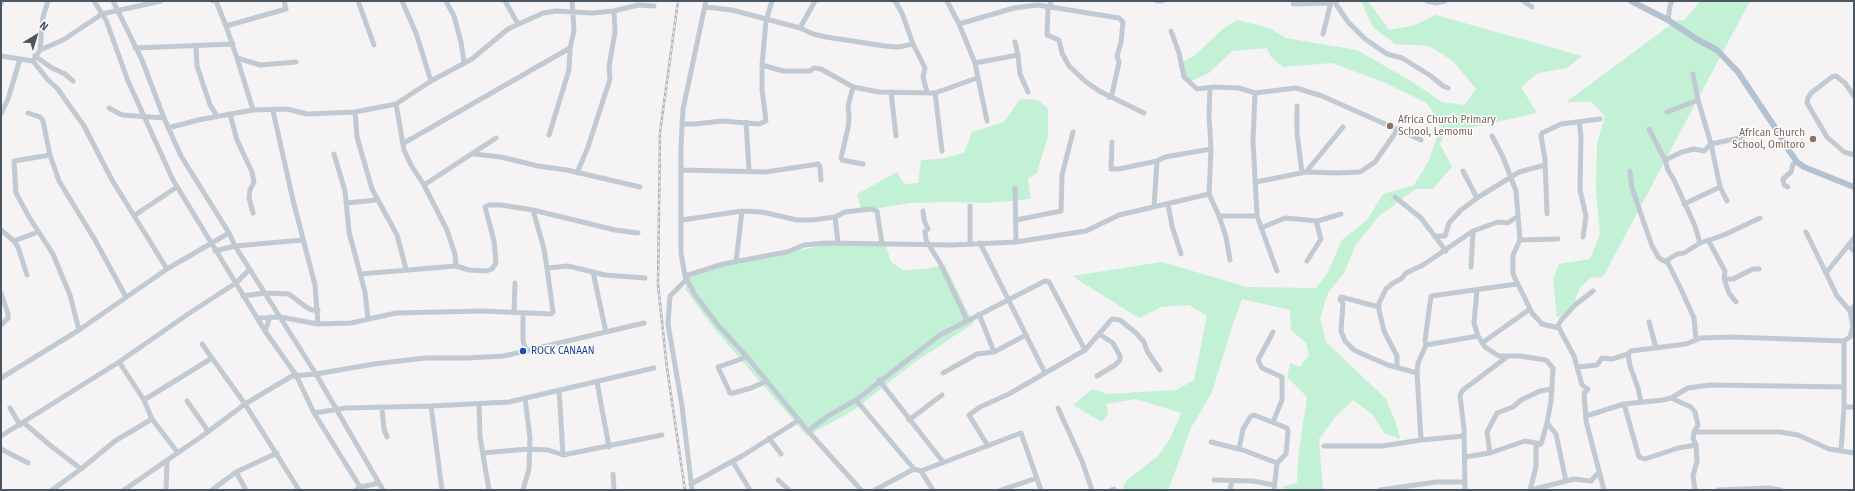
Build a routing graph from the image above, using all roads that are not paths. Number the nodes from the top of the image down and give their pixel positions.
1 (2, 1) edge
2 (48, 1) edge
3 (94, 1) edge
4 (113, 1) edge
5 (161, 1) edge
6 (212, 1) edge
7 (284, 1) edge
8 (358, 1) edge
9 (402, 1) edge
10 (446, 1) edge
11 (505, 1) edge
12 (572, 1) edge
13 (706, 1) edge
14 (772, 1) edge
15 (815, 1) edge
16 (895, 1) edge
17 (947, 1) edge
18 (1050, 1) edge
19 (1157, 1) edge
20 (1162, 1) edge
21 (1336, 1) edge
22 (1427, 1) edge
23 (1445, 1) edge
24 (1523, 1) edge
25 (1630, 1) edge
26 (1672, 1) edge
27 (1331, 2) edge
28 (1, 4) edge
29 (1293, 4) dead end
30 (654, 6) dead end
31 (704, 7) junction
32 (1048, 7) junction
33 (1532, 7) dead end
34 (117, 10) junction
35 (614, 11) junction
36 (572, 12) junction
37 (102, 14) junction
38 (1668, 20) junction
39 (766, 21) junction
40 (518, 24) junction
41 (959, 24) junction
42 (226, 26) junction
43 (800, 28) junction
44 (1171, 31) dead end
45 (1323, 34) dead end
46 (1015, 42) dead end
47 (233, 44) junction
48 (913, 44) junction
49 (374, 45) dead end
50 (196, 47) junction
51 (135, 48) junction
52 (570, 48) junction
53 (40, 50) junction
54 (1018, 55) junction
55 (1, 56) edge
56 (35, 56) junction
57 (237, 58) junction
58 (20, 59) junction
59 (33, 61) junction
60 (296, 62) dead end
61 (464, 62) junction
62 (975, 63) junction
63 (762, 65) junction
64 (1693, 74) dead end
65 (977, 78) junction
66 (431, 80) junction
67 (73, 82) dead end
68 (853, 87) junction
69 (1210, 88) junction
70 (1448, 88) dead end
71 (891, 92) junction
72 (928, 92) junction
73 (1028, 92) dead end
74 (935, 93) junction
75 (1255, 93) junction
76 (1854, 96) edge
77 (1109, 97) junction
78 (1698, 100) junction
79 (396, 104) junction
80 (1297, 106) dead end
81 (110, 108) dead end
82 (253, 110) junction
83 (273, 111) junction
84 (355, 112) junction
85 (1667, 112) dead end
86 (28, 113) dead end
87 (1, 114) edge
88 (230, 114) junction
89 (1144, 114) dead end
90 (217, 116) junction
91 (143, 117) junction
92 (164, 118) junction
93 (1600, 118) dead end
94 (987, 121) dead end
95 (746, 122) junction
96 (1579, 122) junction
97 (682, 124) junction
98 (1343, 127) dead end
99 (168, 128) junction
100 (1398, 129) junction
101 (1649, 129) dead end
102 (1073, 132) dead end
103 (548, 135) dead end
104 (896, 136) dead end
105 (1492, 136) dead end
106 (1744, 136) dead end
107 (496, 138) dead end
108 (1421, 140) dead end
109 (1112, 142) dead end
110 (404, 143) junction
111 (1711, 144) junction
112 (1211, 149) junction
113 (942, 151) dead end
114 (334, 154) dead end
115 (474, 154) junction
116 (50, 155) junction
117 (1854, 155) edge
118 (1665, 160) junction
119 (1157, 161) junction
120 (1797, 162) junction
121 (863, 164) dead end
122 (1545, 166) junction
123 (682, 170) junction
124 (749, 171) junction
125 (1463, 171) dead end
126 (1630, 171) dead end
127 (1304, 172) junction
128 (577, 173) junction
129 (1512, 177) junction
130 (821, 180) dead end
131 (1256, 182) junction
132 (424, 184) junction
133 (177, 187) junction
134 (640, 187) dead end
135 (1720, 187) junction
136 (1788, 187) dead end
137 (1854, 187) edge
138 (1015, 188) dead end
139 (1209, 194) junction
140 (1395, 197) dead end
141 (1477, 198) junction
142 (376, 200) junction
143 (1727, 201) dead end
144 (347, 203) junction
145 (1168, 204) junction
146 (1684, 204) junction
147 (970, 206) dead end
148 (1154, 207) junction
149 (533, 210) junction
150 (742, 211) junction
151 (923, 211) dead end
152 (253, 213) dead end
153 (1342, 214) dead end
154 (1547, 214) dead end
155 (135, 216) junction
156 (1219, 216) junction
157 (1257, 216) junction
158 (1518, 216) junction
159 (835, 217) junction
160 (1760, 218) dead end
161 (682, 220) junction
162 (1016, 220) junction
163 (1316, 221) junction
164 (1261, 228) junction
165 (1, 230) edge
166 (1473, 231) junction
167 (38, 232) junction
168 (638, 232) dead end
169 (1806, 232) dead end
170 (229, 233) junction
171 (1435, 236) junction
172 (1583, 237) dead end
173 (1854, 238) edge
174 (1558, 239) dead end
175 (303, 240) junction
176 (1520, 240) junction
177 (1708, 240) junction
178 (14, 241) junction
179 (838, 242) junction
180 (1016, 242) junction
181 (928, 243) junction
182 (980, 243) junction
183 (1700, 243) junction
184 (211, 244) junction
185 (882, 244) junction
186 (970, 244) junction
187 (235, 246) junction
188 (1849, 246) junction
189 (215, 251) junction
190 (1446, 251) junction
191 (1854, 251) edge
192 (1181, 254) dead end
193 (1230, 260) dead end
194 (1307, 261) dead end
195 (736, 262) junction
196 (1666, 262) junction
197 (456, 266) junction
198 (1471, 267) dead end
199 (406, 268) junction
200 (547, 268) junction
201 (1759, 268) dead end
202 (167, 269) junction
203 (250, 269) junction
204 (1277, 271) dead end
205 (593, 272) junction
206 (1826, 273) junction
207 (360, 274) junction
208 (27, 275) dead end
209 (686, 277) junction
210 (645, 278) dead end
211 (1724, 279) junction
212 (236, 283) junction
213 (514, 283) dead end
214 (1514, 284) junction
215 (1477, 290) junction
216 (1593, 292) dead end
217 (1, 293) edge
218 (266, 293) junction
219 (243, 296) junction
220 (126, 297) junction
221 (1009, 300) junction
222 (1736, 302) dead end
223 (1854, 306) edge
224 (1379, 307) junction
225 (1530, 309) junction
226 (318, 310) junction
227 (1850, 311) junction
228 (514, 313) junction
229 (523, 314) junction
230 (979, 314) junction
231 (270, 317) junction
232 (280, 317) junction
233 (258, 318) junction
234 (368, 319) junction
235 (967, 320) junction
236 (1649, 322) dead end
237 (644, 323) dead end
238 (318, 324) junction
239 (1, 325) edge
240 (1557, 327) junction
241 (79, 330) junction
242 (265, 331) junction
243 (606, 332) junction
244 (1273, 332) dead end
245 (1099, 334) junction
246 (1026, 335) junction
247 (1478, 336) junction
248 (1696, 340) junction
249 (1844, 341) junction
250 (1482, 343) junction
251 (202, 344) dead end
252 (1426, 345) junction
253 (1656, 348) junction
254 (1085, 350) junction
255 (526, 351) junction
256 (994, 352) junction
257 (1628, 354) junction
258 (1507, 356) junction
259 (747, 357) junction
260 (212, 358) junction
261 (119, 362) junction
262 (1578, 367) junction
263 (654, 368) dead end
264 (1397, 368) junction
265 (1160, 370) dead end
266 (943, 373) dead end
267 (1045, 373) junction
268 (1416, 373) junction
269 (316, 374) junction
270 (296, 375) junction
271 (1097, 376) dead end
272 (1, 378) edge
273 (879, 380) junction
274 (767, 381) junction
275 (597, 382) junction
276 (1844, 387) junction
277 (1552, 389) junction
278 (559, 390) junction
279 (1678, 394) junction
280 (942, 395) dead end
281 (525, 398) junction
282 (1672, 398) junction
283 (144, 400) junction
284 (856, 400) junction
285 (187, 401) dead end
286 (1677, 401) junction
287 (1641, 402) junction
288 (245, 404) junction
289 (479, 404) junction
290 (1624, 404) junction
291 (431, 406) junction
292 (1854, 407) edge
293 (10, 408) dead end
294 (382, 408) junction
295 (1058, 408) dead end
296 (1844, 408) junction
297 (337, 409) junction
298 (314, 413) junction
299 (1586, 416) junction
300 (152, 419) junction
301 (799, 420) junction
302 (909, 420) junction
303 (1273, 422) junction
304 (1547, 423) junction
305 (22, 424) junction
306 (208, 431) junction
307 (808, 431) junction
308 (1694, 432) junction
309 (662, 435) dead end
310 (1, 436) edge
311 (1464, 436) junction
312 (387, 437) dead end
313 (769, 438) junction
314 (1421, 440) junction
315 (1210, 442) dead end
316 (1541, 444) junction
317 (1696, 445) junction
318 (988, 446) junction
319 (1324, 446) dead end
320 (609, 447) junction
321 (1, 449) edge
322 (528, 449) junction
323 (1239, 449) junction
324 (1841, 452) junction
325 (178, 453) junction
326 (277, 453) junction
327 (1490, 453) junction
328 (1854, 453) edge
329 (483, 454) junction
330 (781, 454) dead end
331 (563, 455) junction
332 (1465, 457) junction
333 (167, 461) junction
334 (733, 462) junction
335 (943, 462) junction
336 (28, 463) dead end
337 (1278, 463) junction
338 (81, 469) junction
339 (914, 469) junction
340 (236, 472) junction
341 (921, 472) junction
342 (1599, 472) junction
343 (613, 474) dead end
344 (1037, 478) junction
345 (778, 480) dead end
346 (1214, 480) dead end
347 (1232, 481) junction
348 (1566, 481) junction
349 (1464, 482) junction
350 (379, 483) junction
351 (691, 484) junction
352 (1274, 488) edge
353 (360, 489) edge
354 (1398, 489) edge
355 (52, 490) edge
356 (124, 490) edge
357 (166, 490) edge
358 (212, 490) edge
359 (246, 490) edge
360 (299, 490) edge
361 (383, 490) edge
362 (442, 490) edge
363 (489, 490) edge
364 (523, 490) edge
365 (614, 490) edge
366 (692, 490) edge
367 (750, 490) edge
368 (789, 490) edge
369 (861, 490) edge
370 (875, 490) edge
371 (933, 490) edge
372 (1001, 490) edge
373 (1041, 490) edge
374 (1092, 490) edge
375 (1230, 490) edge
376 (1380, 490) edge
377 (1465, 490) edge
378 (1530, 490) edge
379 (1604, 490) edge
380 (1695, 490) edge
381 (1718, 490) edge
382 (1781, 490) edge

1 - 28 street
2 - 53 street
3 - 37 street
4 - 34 street
5 - 34 street
6 - 42 street
7 - 42 street
8 - 49 street
9 - 66 street
10 - 61 street
11 - 40 street
12 - 36 street
13 - 31 street
14 - 39 street
15 - 43 street
16 - 48 street
17 - 41 street
18 - 32 street
19 - 20 street
21 - 70 street
22 - 23 street
24 - 33 street
25 - 38 main road
26 - 38 street
27 - 29 street
27 - 45 street
30 - 35 street
31 - 39 street
31 - 97 street
32 - 41 street
32 - 77 street
32 - 77 street
34 - 37 street
34 - 51 street
35 - 36 street
35 - 128 street
36 - 40 street
36 - 52 street
37 - 53 street
37 - 91 street
38 - 120 main road
39 - 43 street
39 - 63 street
40 - 61 street
41 - 62 street
42 - 47 street
43 - 48 street
44 - 69 street
46 - 54 street
47 - 50 street
47 - 57 street
48 - 72 street
50 - 51 street
50 - 90 street
51 - 92 street
52 - 103 street
52 - 110 street
53 - 56 street
54 - 62 street
54 - 73 street
55 - 58 street
56 - 59 street
56 - 67 street
57 - 60 street
57 - 82 street
58 - 59 street
58 - 87 street
59 - 155 street
61 - 66 street
62 - 65 street
63 - 68 street
63 - 95 street
64 - 78 street
65 - 74 street
65 - 94 street
66 - 79 street
68 - 71 street
68 - 121 street
69 - 75 street
69 - 112 street
71 - 72 street
71 - 104 street
72 - 74 street
74 - 113 street
75 - 100 street
75 - 131 street
76 - 117 street
77 - 89 street
78 - 85 street
78 - 111 street
79 - 84 street
79 - 110 street
80 - 127 street
81 - 91 street
82 - 83 street
82 - 88 street
83 - 84 street
83 - 175 street
84 - 142 street
86 - 116 street
88 - 90 street
88 - 152 street
90 - 99 street
91 - 92 street
91 - 133 street
92 - 99 street
93 - 96 street
95 - 97 street
95 - 124 street
96 - 122 street
96 - 172 street
97 - 123 street
98 - 127 street
99 - 170 street
100 - 108 street
100 - 127 street
101 - 118 street
102 - 162 street
105 - 129 street
106 - 111 street
107 - 115 street
109 - 119 street
110 - 132 street
111 - 118 street
111 - 135 street
112 - 119 street
112 - 139 street
114 - 144 street
115 - 128 street
115 - 132 street
116 - 167 street
116 - 220 street
118 - 146 street
119 - 148 street
120 - 136 street
120 - 137 main road
122 - 129 street
122 - 154 street
123 - 124 street
123 - 161 street
124 - 130 street
125 - 141 street
126 - 196 street
127 - 131 street
128 - 134 street
129 - 141 street
129 - 158 street
131 - 157 street
132 - 197 street
133 - 155 street
133 - 184 street
135 - 143 street
135 - 146 street
138 - 162 street
139 - 145 street
139 - 156 street
140 - 171 street
141 - 171 street
142 - 144 street
142 - 199 street
144 - 207 street
145 - 148 street
145 - 192 street
146 - 183 street
147 - 186 street
148 - 180 street
149 - 168 street
149 - 197 street
149 - 200 street
150 - 159 street
150 - 161 street
150 - 195 street
151 - 181 street
153 - 163 street
155 - 202 street
156 - 157 street
156 - 193 street
157 - 164 street
158 - 166 street
158 - 176 street
159 - 179 street
159 - 185 street
160 - 177 street
161 - 209 street
162 - 180 street
163 - 164 street
163 - 194 street
164 - 204 street
165 - 178 street
166 - 190 street
166 - 198 street
167 - 178 street
167 - 241 street
169 - 206 street
170 - 184 street
170 - 187 street
171 - 190 street
173 - 188 street
174 - 176 street
175 - 187 street
175 - 226 street
176 - 214 street
177 - 183 street
177 - 211 street
178 - 208 street
179 - 185 street
179 - 195 street
180 - 182 street
181 - 185 street
181 - 186 street
181 - 235 street
182 - 186 street
182 - 221 street
183 - 196 street
184 - 189 street
184 - 202 street
187 - 189 street
187 - 203 street
188 - 191 street
188 - 206 street
189 - 212 street
190 - 224 street
195 - 209 street
196 - 248 street
197 - 199 street
199 - 207 street
200 - 205 street
200 - 229 street
201 - 211 street
202 - 220 street
203 - 212 street
203 - 218 street
205 - 210 street
205 - 243 street
206 - 227 street
207 - 234 street
209 - 259 street
209 - 351 street
211 - 222 street
212 - 219 street
212 - 261 street
213 - 228 street
214 - 215 street
214 - 225 street
215 - 247 street
215 - 252 street
216 - 240 street
217 - 239 street
218 - 219 street
218 - 226 street
218 - 232 street
219 - 233 street
220 - 241 street
221 - 230 street
221 - 246 street
221 - 254 street
223 - 227 street
224 - 264 street
224 - 264 street
225 - 240 street
225 - 250 street
226 - 238 street
227 - 249 street
228 - 229 street
228 - 234 street
229 - 255 street
230 - 235 street
230 - 256 street
231 - 232 street
231 - 233 street
231 - 242 street
232 - 238 street
232 - 269 street
233 - 242 street
234 - 238 street
235 - 273 street
236 - 253 street
237 - 243 street
240 - 262 street
241 - 272 street
242 - 270 street
243 - 255 street
244 - 303 street
245 - 254 street
245 - 265 street
245 - 271 street
246 - 256 street
246 - 267 street
247 - 250 street
247 - 252 street
248 - 249 street
248 - 253 street
249 - 276 street
250 - 258 street
251 - 260 street
252 - 268 street
253 - 257 street
254 - 267 street
255 - 269 street
256 - 266 street
257 - 262 street
257 - 287 street
258 - 277 street
258 - 311 street
259 - 274 street
259 - 274 street
260 - 283 street
260 - 288 street
261 - 283 street
261 - 305 street
262 - 299 street
263 - 275 street
264 - 268 street
267 - 318 street
268 - 314 street
269 - 270 street
269 - 297 street
270 - 288 street
270 - 298 street
273 - 284 street
273 - 302 street
274 - 301 street
275 - 278 street
275 - 320 street
276 - 279 street
276 - 296 street
277 - 304 street
277 - 327 street
278 - 281 street
278 - 331 street
279 - 282 street
279 - 286 street
280 - 302 street
281 - 289 street
281 - 322 street
282 - 286 street
282 - 287 street
283 - 300 street
284 - 307 street
284 - 339 street
285 - 306 street
286 - 308 street
287 - 290 street
288 - 306 street
288 - 326 street
289 - 291 street
289 - 329 street
290 - 299 street
290 - 317 street
291 - 294 street
291 - 362 street
292 - 296 street
293 - 305 street
294 - 297 street
294 - 312 street
295 - 374 street
296 - 324 street
297 - 298 street
297 - 350 street
298 - 353 street
299 - 342 street
300 - 325 street
300 - 338 street
301 - 307 street
301 - 313 street
302 - 335 street
303 - 323 street
303 - 337 street
304 - 316 street
304 - 348 street
305 - 310 street
305 - 338 street
306 - 325 street
307 - 369 street
308 - 317 street
308 - 324 street
309 - 320 street
311 - 314 street
311 - 332 street
313 - 330 street
313 - 334 street
314 - 319 street
315 - 323 street
316 - 327 street
316 - 378 street
317 - 380 street
318 - 335 street
318 - 344 street
320 - 331 street
321 - 336 street
322 - 329 street
322 - 331 street
322 - 364 street
323 - 337 street
324 - 328 street
325 - 333 street
326 - 340 street
326 - 360 street
327 - 332 street
329 - 363 street
332 - 349 street
333 - 356 street
333 - 357 street
334 - 351 street
334 - 367 street
335 - 341 street
337 - 352 street
338 - 355 street
339 - 341 street
339 - 370 street
340 - 358 street
340 - 359 street
341 - 371 street
342 - 348 street
342 - 379 street
343 - 365 street
344 - 372 street
344 - 373 street
345 - 368 street
346 - 347 street
347 - 352 street
347 - 375 street
348 - 378 street
349 - 354 street
349 - 377 street
350 - 353 street
350 - 361 street
351 - 366 street
354 - 376 street
381 - 382 street

